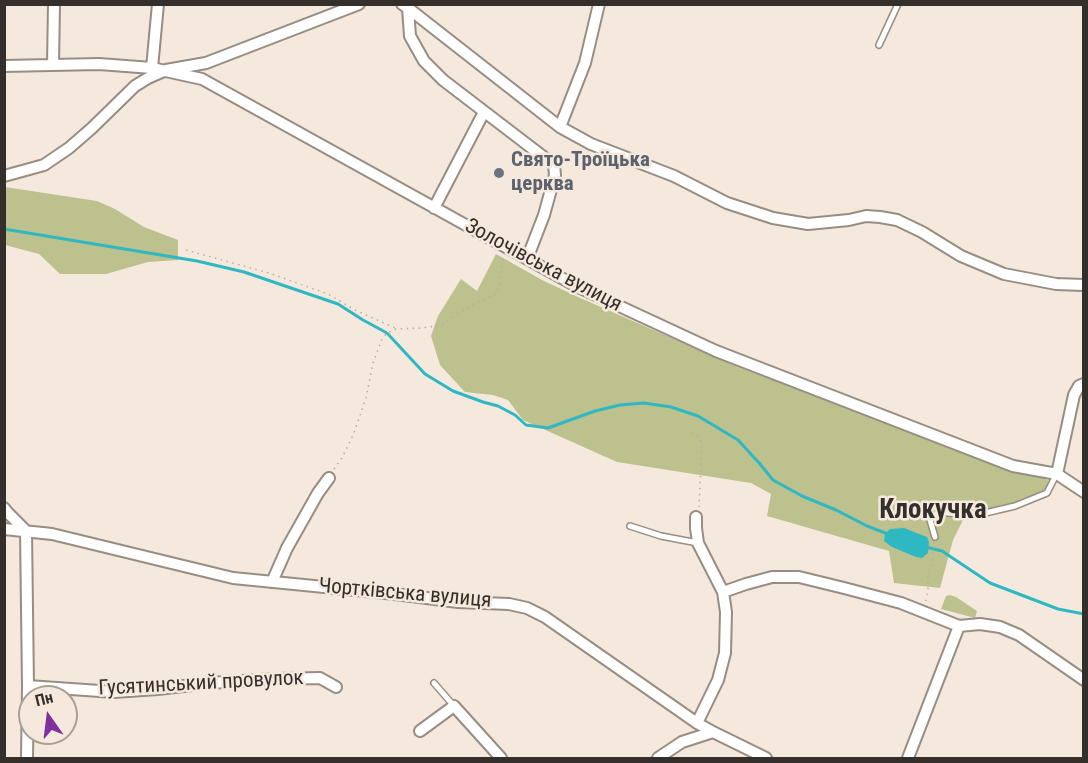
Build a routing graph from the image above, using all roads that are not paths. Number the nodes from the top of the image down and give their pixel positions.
1 (54, 4) edge
2 (158, 4) edge
3 (359, 4) edge
4 (598, 4) edge
5 (898, 4) edge
6 (405, 6) edge
7 (879, 45) dead end
8 (53, 65) junction
9 (4, 66) edge
10 (152, 68) junction
11 (166, 70) junction
12 (484, 112) junction
13 (560, 127) junction
14 (4, 176) edge
15 (434, 208) junction
16 (527, 259) junction
17 (1083, 285) edge
18 (1083, 384) edge
19 (1056, 474) junction
20 (329, 478) road end
21 (1083, 492) edge
22 (4, 508) edge
23 (696, 517) road end
24 (630, 526) dead end
25 (4, 529) edge
26 (26, 531) junction
27 (934, 537) road end
28 (698, 543) junction
29 (272, 582) junction
30 (723, 592) junction
31 (959, 626) junction
32 (1083, 680) edge
33 (434, 682) dead end
34 (28, 685) edge
35 (336, 687) dead end
36 (78, 689) edge
37 (454, 706) junction
38 (698, 723) junction
39 (420, 731) dead end
40 (713, 732) junction
41 (501, 759) edge
42 (658, 759) edge
43 (766, 759) edge
44 (908, 759) edge

1 - 8 street
2 - 10 street
3 - 11 street
4 - 13 street
5 - 7 lane
6 - 12 street
6 - 13 street
8 - 9 street, Золочівська вулиця
8 - 10 street, Золочівська вулиця
10 - 11 street, Золочівська вулиця
11 - 14 street
11 - 15 street, Золочівська вулиця
12 - 15 street
12 - 16 street
13 - 17 street
15 - 16 street, Золочівська вулиця
16 - 19 street, Золочівська вулиця
18 - 19 street
19 - 21 street, Золочівська вулиця
19 - 27 lane
20 - 29 street
22 - 26 street
23 - 28 street
24 - 28 lane
25 - 26 street, Чортківська вулиця
26 - 29 street, Чортківська вулиця
26 - 34 street
28 - 30 street
29 - 38 street, Чортківська вулиця
30 - 31 street
30 - 38 street
31 - 32 street
31 - 44 street
33 - 37 lane
35 - 36 street, Гусятинський провулок
37 - 39 street
37 - 41 street
38 - 40 street, Чортківська вулиця
40 - 42 street
40 - 43 street, Чортківська вулиця

